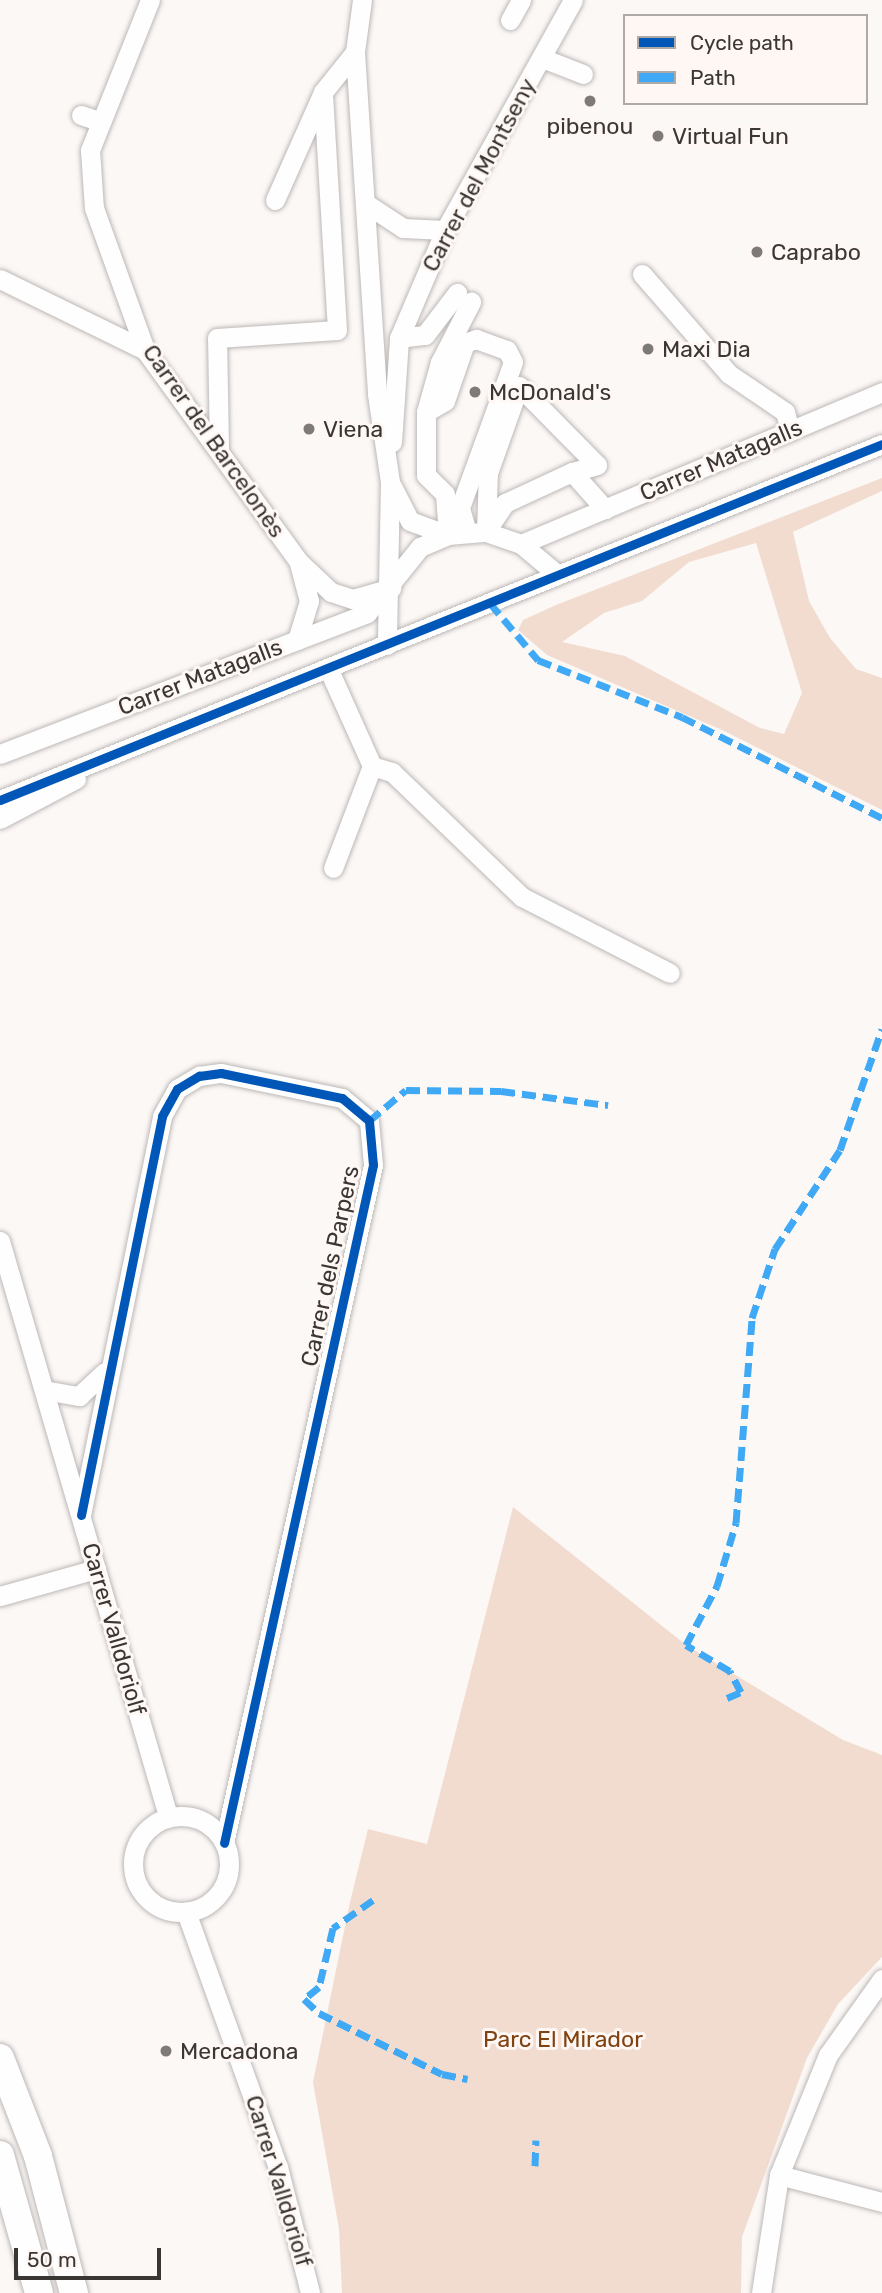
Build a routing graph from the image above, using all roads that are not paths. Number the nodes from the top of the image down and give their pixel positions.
1 (150, 0) edge
2 (362, 0) edge
3 (521, 0) edge
4 (573, 0) edge
5 (510, 20) dead end
6 (355, 52) junction
7 (542, 58) junction
8 (583, 74) dead end
9 (323, 92) junction
10 (81, 115) dead end
11 (101, 122) junction
12 (69, 148) dead end
13 (90, 150) junction
14 (275, 200) dead end
15 (368, 205) junction
16 (445, 230) junction
17 (642, 274) dead end
18 (0, 279) edge
19 (399, 338) junction
20 (145, 350) junction
21 (882, 392) edge
22 (426, 412) junction
23 (787, 417) junction
24 (882, 444) edge
25 (219, 449) junction
26 (572, 472) junction
27 (390, 482) junction
28 (471, 484) junction
29 (445, 494) junction
30 (605, 509) junction
31 (467, 534) junction
32 (521, 544) junction
33 (299, 562) junction
34 (558, 575) junction
35 (391, 588) junction
36 (297, 640) junction
37 (387, 645) junction
38 (328, 668) junction
39 (125, 749) junction
40 (0, 754) edge
41 (372, 766) junction
42 (0, 800) edge
43 (0, 819) edge
44 (333, 868) dead end
45 (670, 973) dead end
46 (0, 1241) edge
47 (107, 1368) junction
48 (44, 1390) junction
49 (80, 1515) junction
50 (96, 1569) junction
51 (0, 1596) edge
52 (168, 1816) junction
53 (224, 1843) junction
54 (187, 1912) junction
55 (882, 1979) edge
56 (0, 2058) edge
57 (0, 2155) edge
58 (779, 2175) junction
59 (882, 2202) edge
60 (39, 2293) edge
61 (74, 2293) edge
62 (310, 2293) edge
63 (761, 2293) edge

1 - 11 street, Carrer del Barcelonès
2 - 6 street
3 - 5 street
4 - 7 street, Carrer del Montseny
6 - 9 street
6 - 15 street
7 - 8 street
7 - 16 street, Carrer del Montseny
9 - 14 street
9 - 25 street
10 - 11 street
11 - 13 street, Carrer del Barcelonès
12 - 13 street
13 - 20 street, Carrer del Barcelonès
15 - 16 street
15 - 27 street
16 - 19 street, Carrer del Montseny
17 - 23 street
18 - 20 street
19 - 22 street
19 - 27 street, Carrer del Montseny
20 - 25 street, Carrer del Barcelonès
21 - 23 street, Carrer Matagalls
22 - 28 street
22 - 29 street
23 - 30 street, Carrer Matagalls
24 - 34 street
25 - 33 street, Carrer del Barcelonès
26 - 30 street
26 - 31 street
26 - 31 street
27 - 31 street
27 - 35 street
28 - 29 street
28 - 31 street
29 - 31 street
30 - 32 street, Carrer Matagalls
31 - 32 street
31 - 35 street, Carrer Matagalls
32 - 34 street
33 - 35 street, Carrer del Barcelonès
33 - 36 street, Carrer del Barcelonès
34 - 37 street
35 - 36 street, Carrer Matagalls
35 - 37 street
36 - 40 street, Carrer Matagalls
37 - 38 street
38 - 39 street
38 - 41 street
39 - 42 street
39 - 43 street
41 - 44 street
41 - 45 street
46 - 48 street, Carrer Valldoriolf
47 - 48 street
47 - 49 street, Carrer dels Parpers
47 - 53 street, Carrer dels Parpers
48 - 49 street, Carrer Valldoriolf
49 - 50 street, Carrer Valldoriolf
50 - 51 street
50 - 52 street, Carrer Valldoriolf
52 - 53 street
52 - 54 street
53 - 54 street
54 - 62 street, Carrer Valldoriolf
55 - 58 street
56 - 61 highway
57 - 60 highway
58 - 59 street
58 - 63 street

